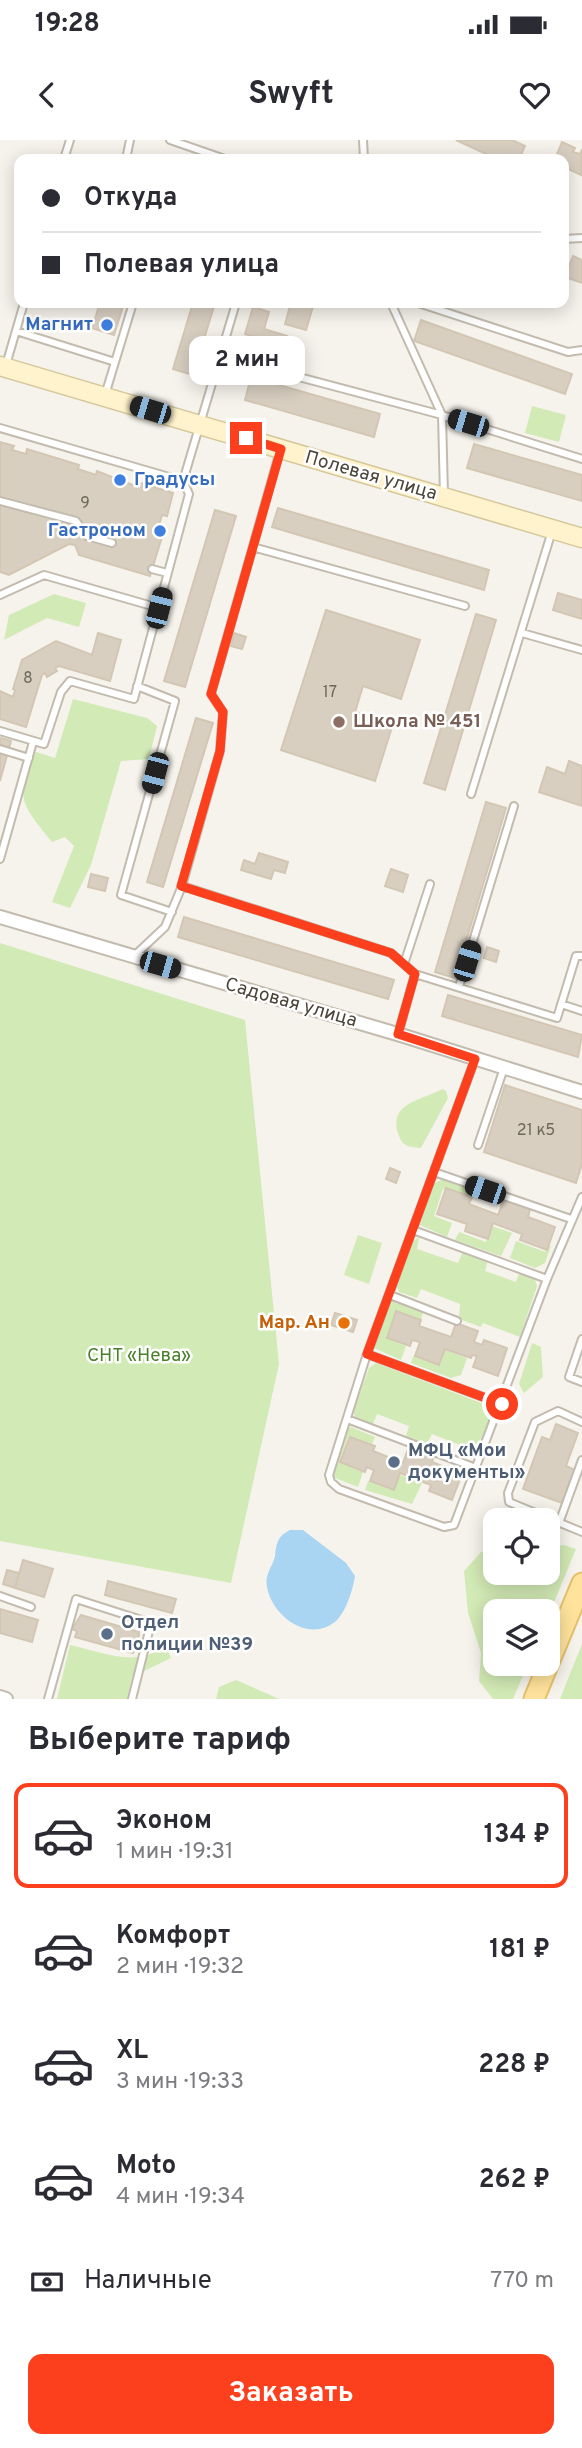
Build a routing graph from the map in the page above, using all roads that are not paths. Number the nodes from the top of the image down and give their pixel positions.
1 (170, 140) edge
2 (211, 154) edge
3 (23, 308) edge
4 (131, 308) edge
5 (234, 308) edge
6 (393, 308) edge
7 (433, 308) edge
8 (16, 331) junction
9 (582, 349) edge
10 (219, 356) junction
11 (115, 362) junction
12 (2, 366) edge
13 (105, 396) junction
14 (442, 415) junction
15 (200, 425) junction
16 (0, 428) edge
17 (281, 449) junction
18 (582, 459) edge
19 (183, 481) junction
20 (444, 497) junction
21 (0, 501) edge
22 (552, 529) junction
23 (582, 538) edge
24 (112, 543) dead end
25 (253, 547) junction
26 (152, 569) dead end
27 (167, 573) junction
28 (0, 595) edge
29 (465, 606) dead end
30 (159, 608) junction
31 (522, 633) junction
32 (582, 650) edge
33 (137, 686) junction
34 (0, 731) edge
35 (33, 742) junction
36 (0, 749) edge
37 (29, 758) junction
38 (471, 794) dead end
39 (514, 806) dead end
40 (0, 859) edge
41 (430, 884) dead end
42 (181, 886) junction
43 (172, 912) junction
44 (0, 916) edge
45 (582, 956) edge
46 (133, 958) junction
47 (404, 964) junction
48 (415, 974) junction
49 (459, 987) junction
50 (561, 1004) junction
51 (582, 1011) edge
52 (398, 1034) junction
53 (475, 1059) junction
54 (504, 1068) junction
55 (582, 1092) edge
56 (478, 1145) dead end
57 (434, 1172) junction
58 (582, 1197) edge
59 (571, 1219) junction
60 (413, 1230) junction
61 (547, 1279) junction
62 (390, 1296) junction
63 (457, 1321) dead end
64 (582, 1339) edge
65 (367, 1354) junction
66 (582, 1382) edge
67 (502, 1404) junction
68 (347, 1419) junction
69 (582, 1422) edge
70 (582, 1460) edge
71 (476, 1468) junction
72 (523, 1508) edge
73 (560, 1520) edge
74 (560, 1523) edge
75 (582, 1532) edge
76 (580, 1595) edge
77 (0, 1596) edge
78 (31, 1607) dead end
79 (0, 1697) edge
80 (6, 1699) edge
81 (48, 1699) edge
82 (132, 1699) edge
83 (534, 1699) edge

1 - 2 lane
3 - 8 lane
4 - 11 lane
5 - 10 lane
6 - 14 lane
7 - 9 lane
8 - 11 lane
8 - 12 lane
10 - 14 lane
10 - 15 lane
11 - 13 lane
12 - 13 street, Полевая улица
13 - 15 street, Полевая улица
14 - 18 lane
14 - 20 lane
15 - 17 street, Полевая улица
15 - 19 lane
16 - 19 lane
17 - 20 street, Полевая улица
17 - 25 lane
19 - 27 lane
20 - 22 street, Полевая улица
21 - 24 lane
22 - 23 street, Полевая улица
22 - 31 lane
25 - 29 lane
25 - 42 lane
26 - 27 lane
27 - 30 lane
28 - 30 lane
30 - 33 lane
31 - 32 lane
31 - 38 lane
33 - 35 lane
33 - 43 lane
34 - 35 lane
35 - 37 lane
36 - 37 lane
37 - 40 lane
39 - 49 lane
41 - 47 lane
42 - 43 lane
42 - 47 lane
43 - 46 lane
44 - 46 street, Садовая улица
45 - 50 lane
46 - 52 street, Садовая улица
47 - 48 lane
48 - 49 lane
48 - 52 lane
49 - 50 lane
50 - 51 lane
52 - 53 street, Садовая улица
53 - 54 street, Садовая улица
53 - 57 lane
54 - 55 street, Садовая улица
54 - 56 lane
57 - 59 lane
57 - 60 lane
58 - 59 lane
59 - 61 lane
60 - 61 lane
60 - 62 lane
61 - 67 lane
62 - 63 lane
62 - 65 lane
64 - 66 lane
65 - 67 lane
65 - 68 lane
67 - 71 lane
68 - 71 lane
68 - 71 lane
69 - 72 lane
70 - 73 lane
74 - 75 lane
76 - 83 main road
77 - 78 lane
79 - 80 street
81 - 82 lane

